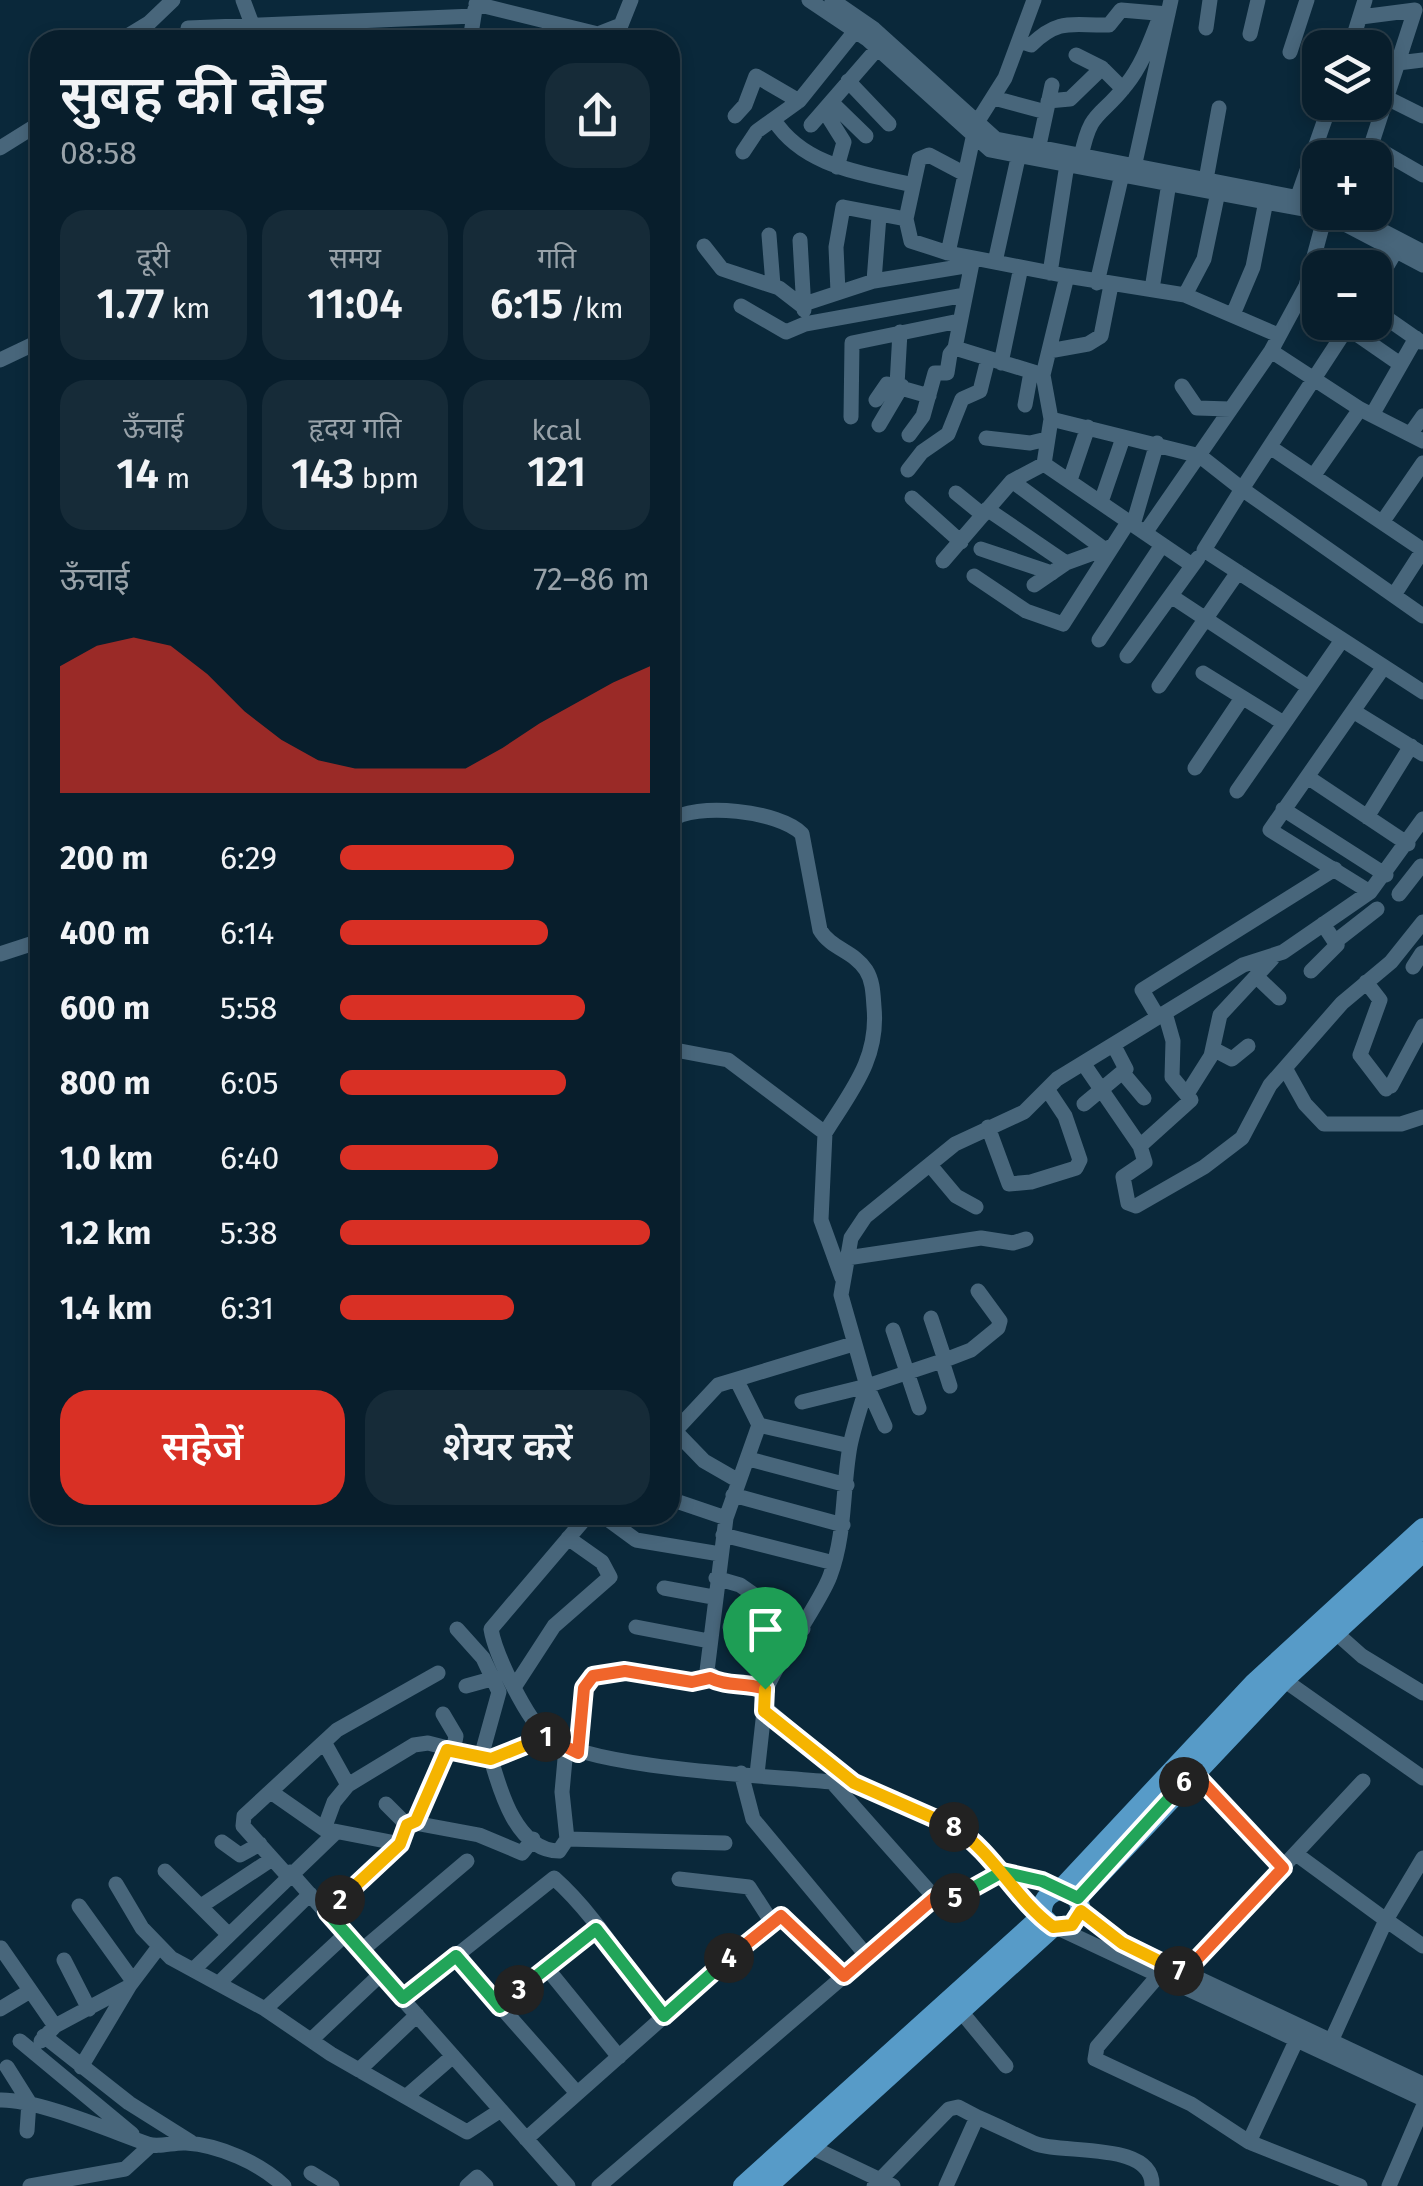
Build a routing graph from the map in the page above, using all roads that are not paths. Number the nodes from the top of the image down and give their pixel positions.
1 (172, 0) edge
2 (242, 0) edge
3 (631, 0) edge
4 (809, 0) edge
5 (832, 0) edge
6 (1034, 0) edge
7 (1258, 0) edge
8 (1307, 0) edge
9 (1365, 0) edge
10 (1204, 1) edge
11 (505, 6) edge
12 (476, 7) edge
13 (1167, 9) edge
14 (1419, 10) edge
15 (1361, 17) junction
16 (253, 23) junction
17 (188, 28) dead end
18 (1206, 28) dead end
19 (137, 30) edge
20 (255, 30) edge
21 (585, 30) edge
22 (610, 30) edge
23 (856, 30) junction
24 (1356, 30) edge
25 (1250, 34) dead end
26 (1019, 40) junction
27 (881, 44) junction
28 (1290, 52) dead end
29 (1076, 55) dead end
30 (1423, 60) edge
31 (1398, 63) junction
32 (1102, 68) junction
33 (1392, 80) edge
34 (848, 82) junction
35 (1123, 90) junction
36 (994, 98) junction
37 (1049, 99) junction
38 (799, 101) junction
39 (1392, 101) edge
40 (828, 106) junction
41 (1219, 108) dead end
42 (735, 116) dead end
43 (1423, 116) edge
44 (774, 120) junction
45 (1325, 120) edge
46 (889, 124) dead end
47 (811, 125) dead end
48 (30, 129) edge
49 (974, 131) junction
50 (866, 136) dead end
51 (0, 148) edge
52 (1038, 150) junction
53 (743, 152) dead end
54 (1018, 158) junction
55 (1072, 159) junction
56 (1392, 161) edge
57 (837, 166) junction
58 (1129, 171) junction
59 (963, 173) junction
60 (1423, 175) edge
61 (1169, 182) junction
62 (914, 185) junction
63 (1210, 186) junction
64 (1298, 196) junction
65 (1302, 198) edge
66 (1266, 200) junction
67 (1302, 206) edge
68 (880, 216) junction
69 (906, 219) junction
70 (1361, 230) edge
71 (1381, 230) edge
72 (769, 235) dead end
73 (800, 240) dead end
74 (704, 246) dead end
75 (1397, 249) junction
76 (1423, 252) edge
77 (948, 253) junction
78 (1392, 257) edge
79 (972, 261) junction
80 (995, 262) junction
81 (1423, 265) edge
82 (1021, 267) junction
83 (1050, 272) junction
84 (1068, 276) junction
85 (874, 281) junction
86 (1104, 284) junction
87 (773, 285) junction
88 (1152, 289) junction
89 (838, 292) junction
90 (965, 295) junction
91 (1185, 295) junction
92 (1302, 297) edge
93 (804, 304) junction
94 (741, 306) dead end
95 (1234, 312) junction
96 (959, 321) junction
97 (1392, 321) edge
98 (805, 324) junction
99 (900, 332) junction
100 (1278, 335) junction
101 (1341, 340) edge
102 (1369, 340) edge
103 (1420, 340) edge
104 (30, 346) edge
105 (956, 348) junction
106 (1049, 351) junction
107 (1271, 351) junction
108 (0, 360) edge
109 (994, 361) junction
110 (1400, 364) junction
111 (1037, 373) junction
112 (1316, 381) junction
113 (899, 386) junction
114 (1182, 386) dead end
115 (930, 396) junction
116 (876, 400) dead end
117 (1024, 405) dead end
118 (1230, 410) junction
119 (1366, 412) junction
120 (851, 416) dead end
121 (1423, 416) edge
122 (1050, 419) junction
123 (879, 425) dead end
124 (1088, 427) junction
125 (909, 435) dead end
126 (1417, 437) edge
127 (986, 438) dead end
128 (1047, 438) junction
129 (1122, 438) junction
130 (1157, 443) junction
131 (1270, 447) junction
132 (1200, 456) junction
133 (1423, 463) edge
134 (1044, 464) junction
135 (908, 470) dead end
136 (1314, 475) junction
137 (1070, 480) junction
138 (1012, 482) junction
139 (1242, 489) junction
140 (956, 493) dead end
141 (912, 498) dead end
142 (1101, 502) junction
143 (985, 512) junction
144 (1383, 521) junction
145 (1135, 527) junction
146 (961, 542) junction
147 (1162, 544) junction
148 (1109, 547) junction
149 (981, 549) dead end
150 (1204, 550) junction
151 (1423, 550) edge
152 (943, 561) dead end
153 (1192, 565) junction
154 (1059, 568) junction
155 (1238, 572) junction
156 (974, 576) dead end
157 (1034, 585) dead end
158 (1394, 595) junction
159 (1171, 596) junction
160 (1423, 616) edge
161 (1205, 617) junction
162 (1099, 640) dead end
163 (1342, 640) junction
164 (1128, 656) dead end
165 (1383, 668) junction
166 (1203, 673) dead end
167 (1159, 686) dead end
168 (1308, 686) junction
169 (1423, 692) edge
170 (1242, 698) junction
171 (1353, 710) junction
172 (1282, 722) junction
173 (1417, 750) edge
174 (1195, 768) dead end
175 (1308, 778) junction
176 (1237, 791) dead end
177 (1283, 809) junction
178 (680, 815) edge
179 (1367, 817) junction
180 (1423, 819) edge
181 (1405, 848) junction
182 (1422, 867) edge
183 (1335, 870) junction
184 (1386, 876) junction
185 (1370, 892) junction
186 (1399, 894) dead end
187 (1377, 909) dead end
188 (1423, 922) edge
189 (1323, 924) junction
190 (1336, 941) junction
191 (30, 944) edge
192 (1419, 951) edge
193 (0, 954) edge
194 (1272, 959) junction
195 (1310, 971) dead end
196 (1256, 978) junction
197 (1366, 982) junction
198 (1279, 998) dead end
199 (1161, 1015) junction
200 (1423, 1026) edge
201 (1114, 1046) junction
202 (1248, 1046) dead end
203 (1213, 1049) junction
204 (680, 1051) edge
205 (1084, 1064) junction
206 (1285, 1068) junction
207 (1122, 1073) junction
208 (1047, 1088) junction
209 (1100, 1091) junction
210 (1187, 1094) junction
211 (1144, 1098) dead end
212 (1084, 1104) dead end
213 (1423, 1117) edge
214 (1348, 1124) junction
215 (988, 1127) junction
216 (825, 1133) junction
217 (1339, 1145) dead end
218 (1140, 1146) junction
219 (930, 1165) junction
220 (976, 1207) dead end
221 (1026, 1238) dead end
222 (846, 1258) junction
223 (842, 1278) junction
224 (978, 1292) dead end
225 (931, 1318) dead end
226 (892, 1330) dead end
227 (853, 1344) junction
228 (944, 1360) junction
229 (908, 1374) junction
230 (738, 1382) junction
231 (867, 1386) junction
232 (950, 1386) dead end
233 (802, 1402) dead end
234 (919, 1408) dead end
235 (680, 1425) edge
236 (759, 1425) junction
237 (885, 1426) dead end
238 (680, 1440) edge
239 (850, 1446) junction
240 (748, 1459) junction
241 (847, 1485) junction
242 (739, 1493) junction
243 (680, 1505) edge
244 (843, 1524) junction
245 (579, 1525) edge
246 (616, 1525) edge
247 (1423, 1528) edge
248 (729, 1532) junction
249 (568, 1538) junction
250 (1423, 1552) edge
251 (720, 1554) junction
252 (834, 1563) junction
253 (723, 1580) junction
254 (664, 1588) dead end
255 (714, 1597) junction
256 (730, 1626) dead end
257 (636, 1627) dead end
258 (457, 1628) dead end
259 (804, 1630) junction
260 (1336, 1632) junction
261 (710, 1641) junction
262 (783, 1662) junction
263 (438, 1673) dead end
264 (494, 1678) junction
265 (716, 1680) junction
266 (1284, 1680) junction
267 (466, 1686) dead end
268 (515, 1686) junction
269 (765, 1689) junction
270 (1423, 1692) edge
271 (764, 1711) junction
272 (443, 1714) dead end
273 (547, 1736) junction
274 (324, 1742) junction
275 (572, 1750) junction
276 (450, 1751) junction
277 (486, 1758) junction
278 (823, 1758) junction
279 (1193, 1772) junction
280 (750, 1774) junction
281 (1423, 1778) edge
282 (825, 1781) junction
283 (1363, 1781) dead end
284 (854, 1783) junction
285 (348, 1785) junction
286 (271, 1792) junction
287 (386, 1804) dead end
288 (411, 1823) junction
289 (330, 1831) junction
290 (533, 1839) junction
291 (567, 1839) junction
292 (222, 1842) dead end
293 (260, 1844) junction
294 (400, 1844) junction
295 (725, 1844) dead end
296 (1296, 1854) junction
297 (1423, 1858) edge
298 (272, 1859) junction
299 (467, 1861) dead end
300 (1283, 1868) junction
301 (166, 1871) dead end
302 (289, 1874) junction
303 (1004, 1874) junction
304 (679, 1879) dead end
305 (116, 1884) dead end
306 (310, 1894) junction
307 (1069, 1897) junction
308 (934, 1898) junction
309 (79, 1906) dead end
310 (201, 1906) junction
311 (327, 1912) junction
312 (1386, 1920) junction
313 (771, 1921) junction
314 (1052, 1924) junction
315 (596, 1929) junction
316 (346, 1934) junction
317 (229, 1935) junction
318 (1423, 1946) edge
319 (1, 1948) edge
320 (158, 1948) junction
321 (362, 1950) junction
322 (456, 1956) junction
323 (64, 1960) dead end
324 (856, 1965) junction
325 (545, 1966) junction
326 (194, 1969) junction
327 (1184, 1973) junction
328 (381, 1974) junction
329 (1158, 1976) junction
330 (132, 1983) junction
331 (219, 1983) junction
332 (30, 1991) junction
333 (403, 1998) junction
334 (500, 2007) junction
335 (89, 2008) junction
336 (265, 2009) junction
337 (959, 2009) junction
338 (0, 2010) edge
339 (417, 2015) junction
340 (664, 2016) junction
341 (49, 2031) junction
342 (1297, 2039) junction
343 (311, 2040) junction
344 (1330, 2046) junction
345 (453, 2056) junction
346 (618, 2056) junction
347 (7, 2066) dead end
348 (81, 2066) junction
349 (1006, 2066) dead end
350 (359, 2070) junction
351 (1423, 2084) edge
352 (577, 2093) junction
353 (407, 2096) junction
354 (0, 2100) edge
355 (30, 2102) junction
356 (1423, 2103) edge
357 (500, 2110) junction
358 (976, 2117) junction
359 (27, 2131) dead end
360 (135, 2137) junction
361 (526, 2139) junction
362 (1249, 2142) junction
363 (194, 2144) junction
364 (150, 2146) junction
365 (810, 2146) junction
366 (311, 2173) dead end
367 (89, 2181) edge
368 (875, 2182) edge
369 (40, 2185) edge
370 (284, 2186) edge
371 (332, 2186) edge
372 (467, 2186) edge
373 (486, 2186) edge
374 (568, 2186) edge
375 (599, 2186) edge
376 (743, 2186) edge
377 (768, 2186) edge
378 (893, 2186) edge
379 (946, 2186) edge
380 (1152, 2186) edge
381 (1360, 2186) edge
382 (1389, 2186) edge

1 - 19 street
2 - 16 street
3 - 22 street
4 - 23 street
5 - 27 street
6 - 26 street
7 - 25 street
8 - 28 street
9 - 15 street
10 - 18 street
11 - 12 street
11 - 21 street
12 - 16 street
13 - 26 street
13 - 35 street
13 - 58 street
14 - 15 street
14 - 31 street
15 - 24 street
16 - 17 street
16 - 20 street
23 - 27 street
23 - 38 street
26 - 36 street
27 - 34 street
27 - 49 street
29 - 32 street
30 - 31 street
31 - 33 street
32 - 35 street
32 - 37 street
34 - 40 street
34 - 46 street
35 - 55 street
36 - 37 street
36 - 49 street
37 - 52 street
38 - 42 street
38 - 44 street
39 - 43 street
40 - 47 street
40 - 50 street
40 - 57 street
41 - 63 street
44 - 53 street
44 - 57 street
45 - 64 street
48 - 51 street
49 - 52 street
49 - 54 street
49 - 59 street
52 - 55 street
54 - 55 street
54 - 80 street
55 - 58 street
55 - 83 street
56 - 60 street
57 - 62 street
58 - 61 street
58 - 63 street
58 - 86 street
59 - 62 street
59 - 77 street
61 - 63 street
61 - 88 street
62 - 69 street
63 - 64 street
63 - 66 street
63 - 91 street
64 - 65 street
66 - 67 street
66 - 95 street
68 - 69 street
68 - 85 street
68 - 89 street
69 - 77 street
70 - 75 street
71 - 76 street
72 - 87 street
73 - 93 street
74 - 87 street
75 - 78 street
75 - 81 street
77 - 79 street
79 - 80 street
79 - 85 street
79 - 90 street
80 - 82 street
82 - 83 street
82 - 109 street
83 - 84 street
84 - 86 street
84 - 106 street
85 - 89 street
86 - 88 street
86 - 106 street
87 - 93 street
88 - 91 street
89 - 93 street
90 - 96 street
90 - 98 street
91 - 95 street
92 - 100 street
93 - 98 street
94 - 98 street
95 - 100 street
96 - 99 street
96 - 105 street
97 - 103 street
99 - 113 street
99 - 120 street
100 - 107 street
101 - 112 street
102 - 110 street
103 - 110 street
104 - 108 street
105 - 109 street
105 - 115 street
106 - 111 street
107 - 112 street
107 - 118 street
109 - 111 street
109 - 135 street
110 - 119 street
111 - 117 street
111 - 122 street
112 - 119 street
112 - 131 street
113 - 115 street
113 - 116 street
113 - 123 street
114 - 118 street
115 - 125 street
118 - 132 street
119 - 126 street
119 - 136 street
121 - 126 street
122 - 124 street
122 - 128 street
124 - 129 street
124 - 137 street
127 - 128 street
128 - 134 street
129 - 130 street
129 - 142 street
130 - 132 street
130 - 145 street
131 - 136 street
131 - 139 street
132 - 139 street
132 - 145 street
133 - 144 street
134 - 137 street
134 - 138 street
136 - 144 street
137 - 142 street
138 - 143 street
138 - 148 street
139 - 150 street
139 - 158 street
140 - 143 street
141 - 146 street
142 - 145 street
143 - 146 street
143 - 154 street
144 - 151 street
145 - 147 street
145 - 148 street
146 - 152 street
147 - 153 street
147 - 162 street
148 - 154 street
148 - 156 street
149 - 154 street
150 - 153 street
150 - 155 street
151 - 158 street
153 - 159 street
154 - 157 street
155 - 161 street
155 - 163 street
158 - 160 street
159 - 161 street
159 - 164 street
161 - 167 street
161 - 168 street
163 - 165 street
163 - 168 street
165 - 169 street
165 - 171 street
166 - 170 street
168 - 172 street
170 - 172 street
170 - 174 street
171 - 173 street
171 - 175 street
172 - 176 street
173 - 179 street
175 - 177 street
175 - 179 street
177 - 183 street
177 - 184 street
178 - 216 street
179 - 181 street
180 - 181 street
181 - 182 street
181 - 184 street
182 - 186 street
183 - 185 street
183 - 199 street
184 - 185 street
185 - 189 street
187 - 190 street
188 - 192 street
189 - 190 street
189 - 194 street
190 - 195 street
191 - 193 street
192 - 197 street
194 - 196 street
194 - 199 street
196 - 198 street
196 - 203 street
197 - 200 street
197 - 206 street
199 - 201 street
199 - 210 street
201 - 205 street
201 - 207 street
202 - 203 street
203 - 210 street
204 - 216 street
205 - 208 street
205 - 209 street
206 - 214 street
206 - 218 street
207 - 209 street
207 - 211 street
208 - 215 street
208 - 215 street
209 - 212 street
209 - 218 street
210 - 218 street
213 - 214 street
214 - 217 street
215 - 219 street
216 - 223 street
219 - 220 street
219 - 222 street
221 - 222 street
222 - 223 street
223 - 227 street
224 - 228 street
225 - 228 street
226 - 229 street
227 - 230 street
227 - 231 street
228 - 229 street
228 - 232 street
229 - 231 street
229 - 234 street
230 - 235 street
230 - 236 street
231 - 233 street
231 - 237 street
231 - 239 street
236 - 239 street
236 - 240 street
238 - 242 street
239 - 241 street
240 - 241 street
240 - 242 street
241 - 244 street
242 - 244 street
242 - 248 street
243 - 248 street
244 - 252 street
245 - 249 street
246 - 251 street
247 - 307 main road
248 - 251 street
248 - 252 street
249 - 268 street
249 - 268 street
250 - 260 main road
251 - 253 street
252 - 259 street
253 - 255 street
253 - 259 street
254 - 255 street
255 - 261 street
256 - 262 street
257 - 261 street
258 - 264 street
259 - 262 street
260 - 266 main road
260 - 270 street
261 - 265 street
262 - 269 street
263 - 274 street
264 - 267 street
264 - 277 street
265 - 269 street
265 - 275 street
266 - 279 main road
266 - 281 street
268 - 273 street
269 - 271 street
271 - 278 street
271 - 280 street
272 - 276 street
273 - 275 street
273 - 277 street
274 - 285 street
274 - 286 street
275 - 280 street
275 - 291 street
276 - 277 street
276 - 285 street
276 - 288 street
277 - 290 street
278 - 282 street
278 - 284 street
279 - 300 street
279 - 307 main road
280 - 282 street
280 - 324 street
282 - 284 street
282 - 308 street
283 - 296 street
284 - 303 street
285 - 289 street
286 - 289 street
286 - 293 street
287 - 288 street
288 - 290 street
288 - 294 street
289 - 294 street
289 - 302 street
290 - 291 street
291 - 295 street
292 - 293 street
293 - 298 street
294 - 311 street
296 - 300 street
296 - 312 street
297 - 312 street
298 - 302 street
298 - 310 street
299 - 321 street
300 - 327 street
301 - 310 street
302 - 306 street
302 - 317 street
303 - 307 street
303 - 308 street
303 - 314 street
304 - 313 street
305 - 320 street
306 - 311 street
306 - 331 street
307 - 314 main road
307 - 314 main road
307 - 327 street
308 - 324 street
309 - 330 street
310 - 317 street
311 - 316 street
312 - 318 street
312 - 344 street
313 - 324 street
313 - 340 street
314 - 329 street
314 - 337 main road
314 - 376 main road
315 - 322 street
315 - 325 street
315 - 340 street
316 - 321 street
316 - 336 street
317 - 326 street
319 - 332 street
320 - 326 street
320 - 330 street
321 - 328 street
322 - 333 street
322 - 334 street
323 - 335 street
324 - 375 street
325 - 334 street
325 - 346 street
326 - 331 street
327 - 344 street
328 - 333 street
328 - 343 street
329 - 342 street
329 - 362 street
330 - 335 street
330 - 348 street
331 - 336 street
332 - 338 street
332 - 341 street
333 - 339 street
334 - 352 street
335 - 341 street
336 - 343 street
337 - 349 street
337 - 365 main road
339 - 345 street
339 - 350 street
340 - 346 street
341 - 348 street
341 - 360 street
342 - 344 street
342 - 362 street
343 - 350 street
344 - 351 street
344 - 356 street
345 - 353 street
345 - 357 street
346 - 352 street
347 - 355 street
348 - 363 street
350 - 353 street
352 - 361 street
353 - 357 street
354 - 355 street
355 - 359 street
355 - 360 street
356 - 382 street
357 - 361 street
358 - 368 street
358 - 379 street
358 - 380 street
360 - 364 street
361 - 374 street
362 - 381 street
363 - 364 street
363 - 370 street
364 - 367 street
365 - 368 street
365 - 377 main road
366 - 371 street
367 - 369 street
368 - 378 street
372 - 373 street

